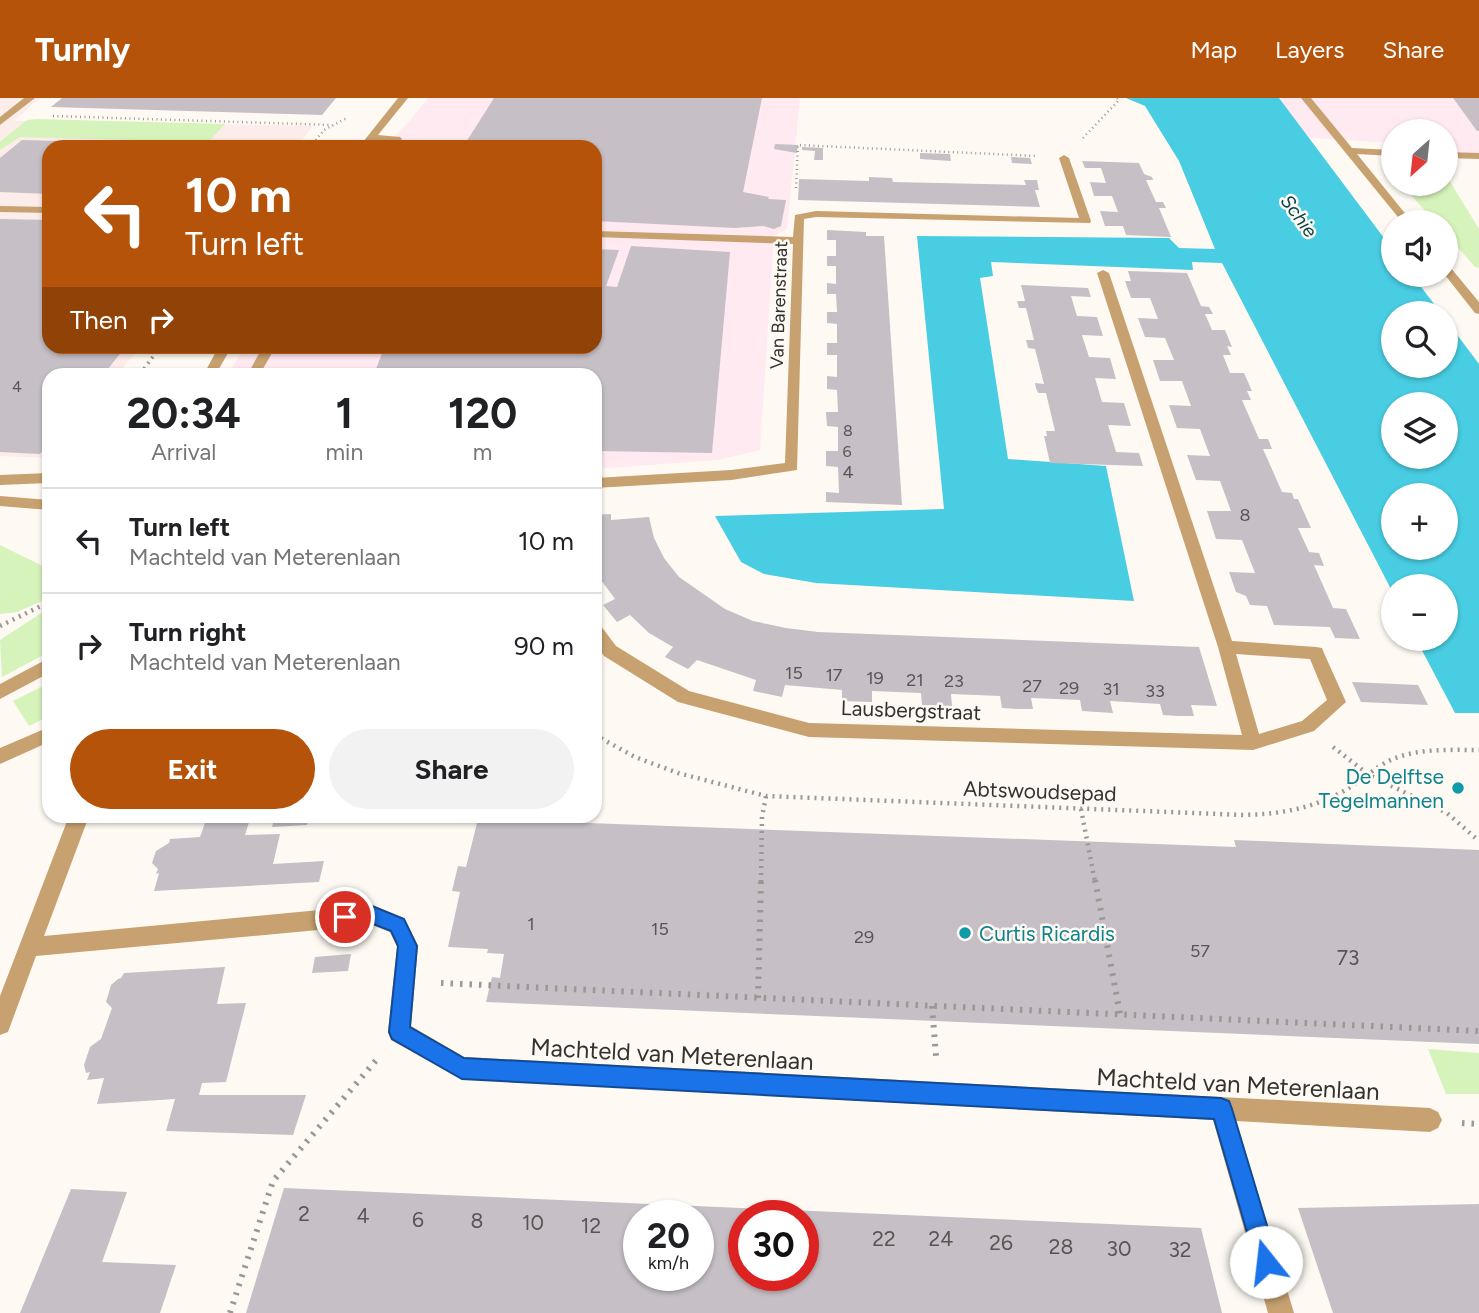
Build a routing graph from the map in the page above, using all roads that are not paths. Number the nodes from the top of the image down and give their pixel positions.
1 (30, 98) edge
2 (403, 98) edge
3 (1306, 98) edge
4 (0, 122) edge
5 (370, 138) joint
6 (396, 140) edge
7 (1348, 151) junction
8 (1381, 152) edge
9 (1458, 155) edge
10 (1479, 156) edge
11 (1063, 158) road end
12 (0, 209) edge
13 (42, 210) edge
14 (1397, 210) edge
15 (602, 234) edge
16 (799, 241) junction
17 (1103, 273) dead end
18 (1458, 284) edge
19 (1479, 310) edge
20 (42, 478) edge
21 (0, 480) edge
22 (602, 483) edge
23 (0, 501) edge
24 (42, 504) edge
25 (602, 640) edge
26 (1226, 647) junction
27 (42, 669) edge
28 (0, 692) edge
29 (42, 737) edge
30 (1253, 743) junction
31 (0, 756) edge
32 (76, 823) edge
33 (30, 947) junction
34 (0, 1024) edge
35 (1221, 1109) junction
36 (1430, 1120) dead end
37 (1281, 1313) edge

1 - 4 street
2 - 5 street
3 - 7 street
5 - 6 street
7 - 8 street
7 - 14 street
9 - 10 street
11 - 16 street, Van Barenstraat
12 - 13 street
15 - 16 street
16 - 22 street, Van Barenstraat
17 - 26 street
18 - 19 street
20 - 21 street
23 - 24 street
25 - 30 street, Lausbergstraat
26 - 30 street
26 - 30 street, Lausbergstraat
27 - 28 street
29 - 31 street
32 - 33 street
33 - 34 street
33 - 35 street, Machteld van Meterenlaan
35 - 36 street, Machteld van Meterenlaan
35 - 37 street

